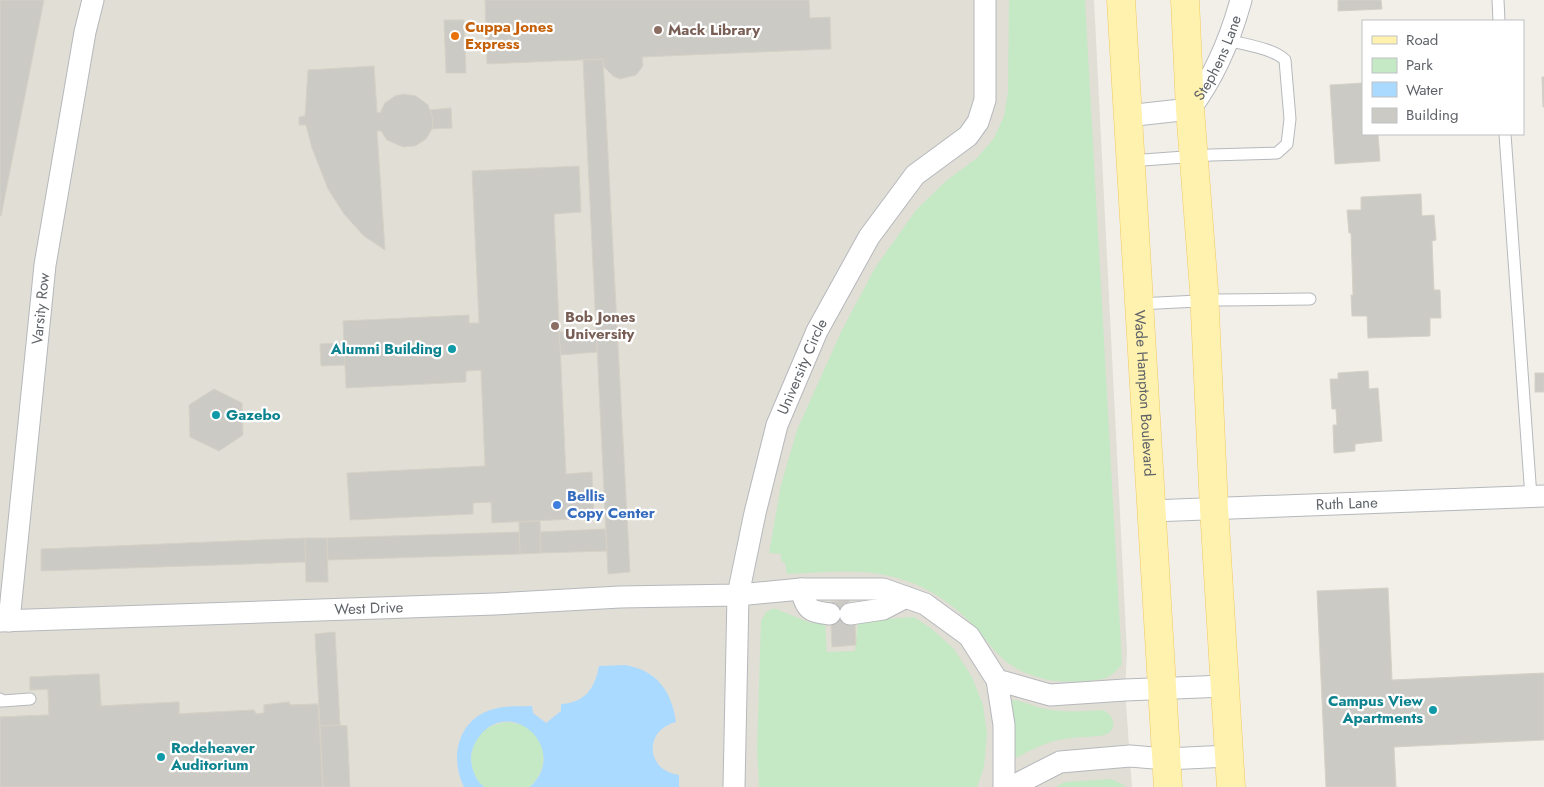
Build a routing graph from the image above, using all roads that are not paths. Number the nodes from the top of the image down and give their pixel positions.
1 (93, 0) edge
2 (985, 0) edge
3 (1121, 0) edge
4 (1185, 0) edge
5 (1241, 0) edge
6 (1498, 0) edge
7 (1499, 20) edge
8 (1228, 40) junction
9 (1190, 108) junction
10 (1127, 116) junction
11 (1505, 135) edge
12 (1193, 156) junction
13 (1130, 161) junction
14 (1310, 299) dead end
15 (1205, 300) junction
16 (1138, 304) junction
17 (1538, 496) edge
18 (1214, 508) junction
19 (1151, 512) junction
20 (801, 589) junction
21 (738, 595) junction
22 (906, 597) junction
23 (5, 621) edge
24 (997, 680) junction
25 (1225, 686) junction
26 (1162, 688) junction
27 (30, 699) dead end
28 (0, 700) edge
29 (1229, 756) junction
30 (1166, 759) junction
31 (734, 787) edge
32 (1004, 787) edge
33 (1011, 787) edge
34 (1168, 787) edge
35 (1231, 787) edge

1 - 23 street, Varsity Row
2 - 21 street, University Circle
3 - 10 main road, Wade Hampton Boulevard
4 - 9 main road
5 - 8 street, Stephens Lane
6 - 7 lane
8 - 9 street, Stephens Lane
8 - 12 lane
9 - 10 street, Stephens Lane
9 - 12 main road
10 - 13 main road, Wade Hampton Boulevard
11 - 17 lane
12 - 13 lane
12 - 15 main road
13 - 16 main road, Wade Hampton Boulevard
14 - 15 lane
15 - 16 lane
15 - 18 main road
16 - 19 main road, Wade Hampton Boulevard
17 - 18 street, Ruth Lane
18 - 19 street, Ruth Lane
18 - 25 main road
19 - 26 main road, Wade Hampton Boulevard
20 - 21 street, West Drive
20 - 22 street, West Drive
20 - 22 street
21 - 23 street, West Drive
21 - 31 street, University Circle
22 - 24 street, West Drive
24 - 26 street
24 - 32 street
25 - 26 street
25 - 29 main road
26 - 30 main road, Wade Hampton Boulevard
27 - 28 lane
29 - 30 street
29 - 35 main road
30 - 33 street
30 - 34 main road, Wade Hampton Boulevard

